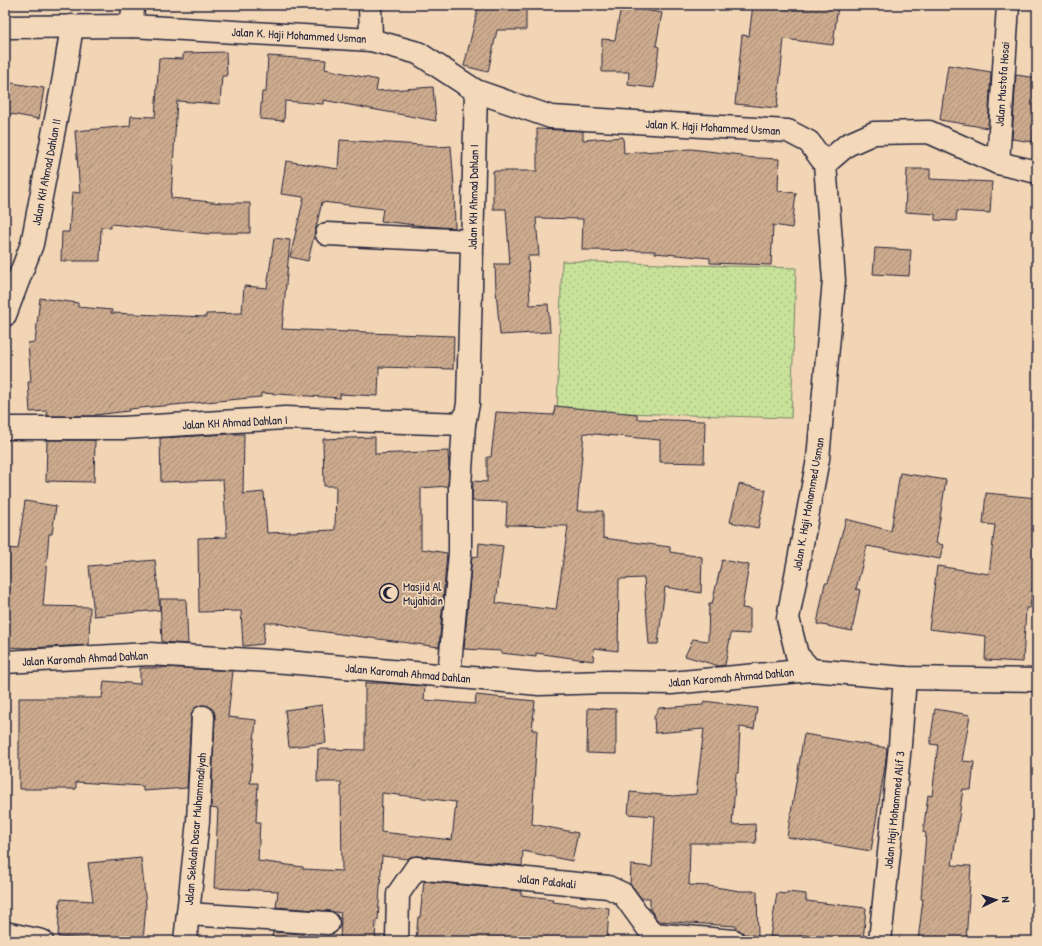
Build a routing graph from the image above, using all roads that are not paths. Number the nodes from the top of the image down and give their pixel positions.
1 (370, 5) edge
2 (1008, 5) edge
3 (133, 15) edge
4 (72, 26) junction
5 (5, 27) edge
6 (371, 40) junction
7 (476, 91) junction
8 (998, 163) junction
9 (825, 164) junction
10 (1037, 172) edge
11 (327, 234) dead end
12 (472, 242) junction
13 (5, 315) edge
14 (464, 424) junction
15 (5, 428) edge
16 (5, 662) edge
17 (811, 670) junction
18 (449, 676) junction
19 (905, 678) junction
20 (1037, 680) edge
21 (203, 717) dead end
22 (188, 914) junction
23 (328, 923) dead end
24 (5, 933) edge
25 (42, 941) edge
26 (185, 941) edge
27 (397, 941) edge
28 (734, 941) edge
29 (880, 941) edge

1 - 6 street
2 - 8 street, Jalan Mustofa Hosai
3 - 4 street, Jalan K. Haji Mohammed Usman
3 - 6 street, Jalan K. Haji Mohammed Usman
4 - 5 street, Jalan K. Haji Mohammed Usman
4 - 13 street, Jalan KH Ahmad Dahlan II
6 - 7 street, Jalan K. Haji Mohammed Usman
7 - 9 street, Jalan K. Haji Mohammed Usman
7 - 12 street, Jalan KH Ahmad Dahlan I
8 - 9 street
8 - 10 street
9 - 17 street, Jalan K. Haji Mohammed Usman
11 - 12 street
12 - 14 street, Jalan KH Ahmad Dahlan I
14 - 15 street, Jalan KH Ahmad Dahlan I
14 - 18 street, Jalan KH Ahmad Dahlan I
16 - 18 street, Jalan Karomah Ahmad Dahlan
17 - 18 street, Jalan Karomah Ahmad Dahlan
17 - 19 street
19 - 20 street
19 - 29 street, Jalan Haji Mohammed Alif 3
21 - 22 street, Jalan Sekolah Dasar Muhammadiyah
22 - 23 street
22 - 26 street, Jalan Sekolah Dasar Muhammadiyah
24 - 25 street
27 - 28 street, Jalan Palakali

